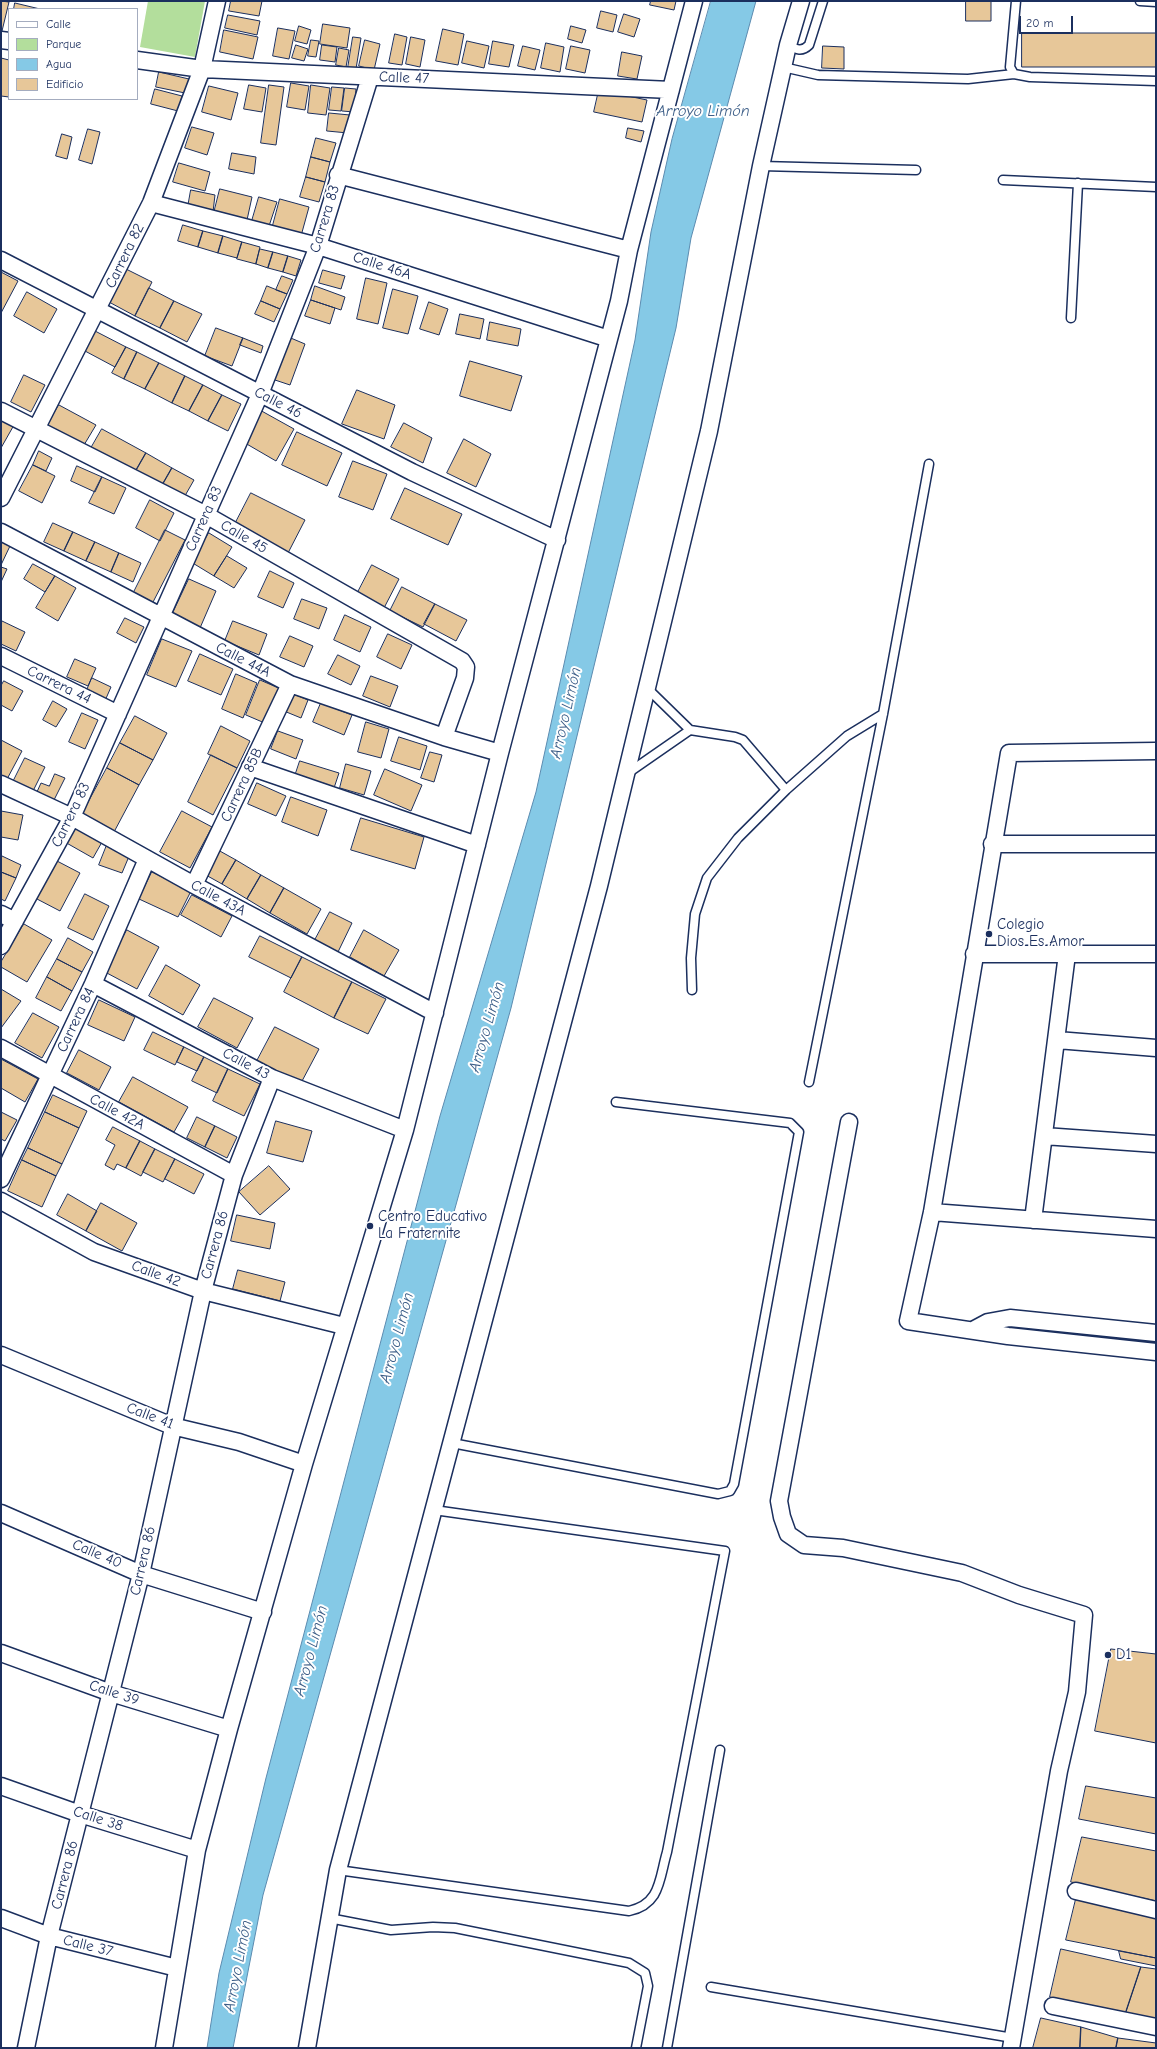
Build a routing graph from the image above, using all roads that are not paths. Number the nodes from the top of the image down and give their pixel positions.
1 (217, 1) edge
2 (694, 1) edge
3 (800, 1) edge
4 (824, 1) edge
5 (1016, 1) edge
6 (1140, 1) edge
7 (1156, 2) edge
8 (788, 45) junction
9 (138, 60) edge
10 (783, 68) junction
11 (202, 69) junction
12 (1014, 74) junction
13 (370, 77) junction
14 (1156, 81) edge
15 (671, 90) junction
16 (761, 166) junction
17 (916, 170) dead end
18 (338, 175) junction
19 (1003, 180) dead end
20 (1078, 183) junction
21 (1156, 187) edge
22 (151, 203) junction
23 (318, 246) junction
24 (630, 250) junction
25 (1, 260) edge
26 (98, 310) junction
27 (1071, 318) dead end
28 (609, 339) junction
29 (260, 394) junction
30 (1, 411) edge
31 (36, 429) junction
32 (929, 464) dead end
33 (1, 498) edge
34 (206, 516) junction
35 (1, 532) edge
36 (557, 540) junction
37 (161, 617) junction
38 (1, 656) edge
39 (290, 684) junction
40 (647, 688) junction
41 (118, 714) junction
42 (883, 714) junction
43 (690, 730) junction
44 (444, 737) junction
45 (1156, 751) edge
46 (500, 753) junction
47 (250, 767) junction
48 (626, 775) junction
49 (1, 784) edge
50 (786, 790) junction
51 (72, 817) junction
52 (992, 844) junction
53 (1156, 844) edge
54 (477, 845) junction
55 (146, 859) junction
56 (194, 886) junction
57 (8, 917) edge
58 (1, 946) edge
59 (974, 954) junction
60 (1068, 954) junction
61 (1156, 954) edge
62 (93, 984) junction
63 (692, 990) dead end
64 (435, 1013) junction
65 (1057, 1040) junction
66 (1, 1048) edge
67 (1156, 1048) edge
68 (50, 1076) junction
69 (272, 1078) junction
70 (809, 1082) dead end
71 (616, 1102) dead end
72 (849, 1122) dead end
73 (405, 1130) junction
74 (1044, 1136) junction
75 (1156, 1144) edge
76 (234, 1175) junction
77 (1, 1179) edge
78 (1, 1201) edge
79 (932, 1212) junction
80 (1033, 1220) junction
81 (1156, 1229) edge
82 (203, 1291) junction
83 (344, 1326) junction
84 (973, 1330) junction
85 (1156, 1333) edge
86 (1156, 1352) edge
87 (1, 1355) edge
88 (172, 1426) junction
89 (452, 1443) junction
90 (304, 1464) junction
91 (434, 1510) junction
92 (1, 1513) edge
93 (141, 1574) junction
94 (263, 1612) junction
95 (1, 1653) edge
96 (111, 1693) junction
97 (229, 1730) junction
98 (720, 1750) dead end
99 (1, 1786) edge
100 (80, 1814) junction
101 (197, 1850) junction
102 (338, 1870) junction
103 (1076, 1891) dead end
104 (1156, 1910) edge
105 (1, 1918) edge
106 (329, 1918) junction
107 (49, 1936) junction
108 (177, 1968) junction
109 (711, 1988) dead end
110 (1053, 2006) dead end
111 (1156, 2027) edge
112 (1012, 2043) edge
113 (26, 2048) edge
114 (164, 2048) edge
115 (307, 2048) edge
116 (636, 2048) edge
117 (667, 2048) edge

1 - 11 street, Carrera 82
2 - 15 street
3 - 8 street
4 - 8 lane
5 - 12 lane
6 - 7 lane
8 - 10 street
9 - 11 street, Calle 47
10 - 12 lane
10 - 16 street
11 - 13 street, Calle 47
11 - 22 street, Carrera 82
12 - 14 lane
13 - 15 street, Calle 47
13 - 18 street, Carrera 83
15 - 24 street
16 - 17 lane
16 - 40 street
18 - 23 street, Carrera 83
18 - 24 street
19 - 20 lane
20 - 21 lane
20 - 27 lane
22 - 23 street, Calle 46A
22 - 26 street, Carrera 82
23 - 28 street, Calle 46A
23 - 29 street, Carrera 83
24 - 28 street
25 - 26 street, Calle 46
26 - 29 street, Calle 46
26 - 31 street, Carrera 82
28 - 36 street
29 - 34 street, Carrera 83
29 - 36 street, Calle 46
30 - 31 street, Calle 45
31 - 33 street, Carrera 82
31 - 34 street, Calle 45
32 - 42 lane
34 - 37 street, Carrera 83
34 - 44 street, Calle 45
35 - 37 street, Calle 44A
36 - 46 street
37 - 39 street, Calle 44A
37 - 41 street, Carrera 83
38 - 41 street, Carrera 44
39 - 44 street, Calle 44A
39 - 47 street, Carrera 85B
40 - 43 lane
40 - 48 street
41 - 51 street, Carrera 83
42 - 50 lane
42 - 70 lane
43 - 48 lane
43 - 50 lane
44 - 46 street, Calle 44A
45 - 52 street
46 - 54 street
47 - 54 street
47 - 56 street, Carrera 85B
48 - 89 street
49 - 51 street, Calle 43A
50 - 63 lane
51 - 55 street, Calle 43A
51 - 57 street, Carrera 83
52 - 53 street
52 - 59 street
54 - 64 street
55 - 56 street, Calle 43A
55 - 62 street, Carrera 84
56 - 64 street, Calle 43A
57 - 58 street, Carrera 83
59 - 60 street
59 - 79 street
60 - 61 street
60 - 65 street
62 - 68 street, Carrera 84
62 - 69 street, Calle 43
64 - 73 street
65 - 67 street
65 - 74 street
66 - 68 street, Calle 42A
68 - 76 street, Calle 42A
68 - 77 street, Carrera 84
69 - 73 street, Calle 43
69 - 76 street, Carrera 86
71 - 89 lane
72 - 112 street
73 - 83 street
74 - 75 street
74 - 80 street
76 - 82 street, Carrera 86
78 - 82 street, Calle 42
79 - 80 street
79 - 84 street
80 - 81 street
82 - 83 street, Calle 42
82 - 88 street, Carrera 86
83 - 90 street
84 - 85 street
84 - 86 street
87 - 88 street, Calle 41
88 - 90 street, Calle 41
88 - 93 street, Carrera 86
89 - 91 street
90 - 94 street
91 - 102 street
91 - 102 lane
92 - 93 street, Calle 40
93 - 94 street, Calle 40
93 - 96 street, Carrera 86
94 - 97 street
95 - 96 street, Calle 39
96 - 97 street, Calle 39
96 - 100 street, Carrera 86
97 - 101 street
98 - 117 lane
99 - 100 street, Calle 38
100 - 101 street, Calle 38
100 - 107 street, Carrera 86
101 - 108 street
102 - 106 street
103 - 104 street
105 - 107 street, Calle 37
106 - 115 street
106 - 116 lane
107 - 108 street, Calle 37
107 - 113 street, Carrera 86
108 - 114 street
109 - 112 lane
110 - 111 street

